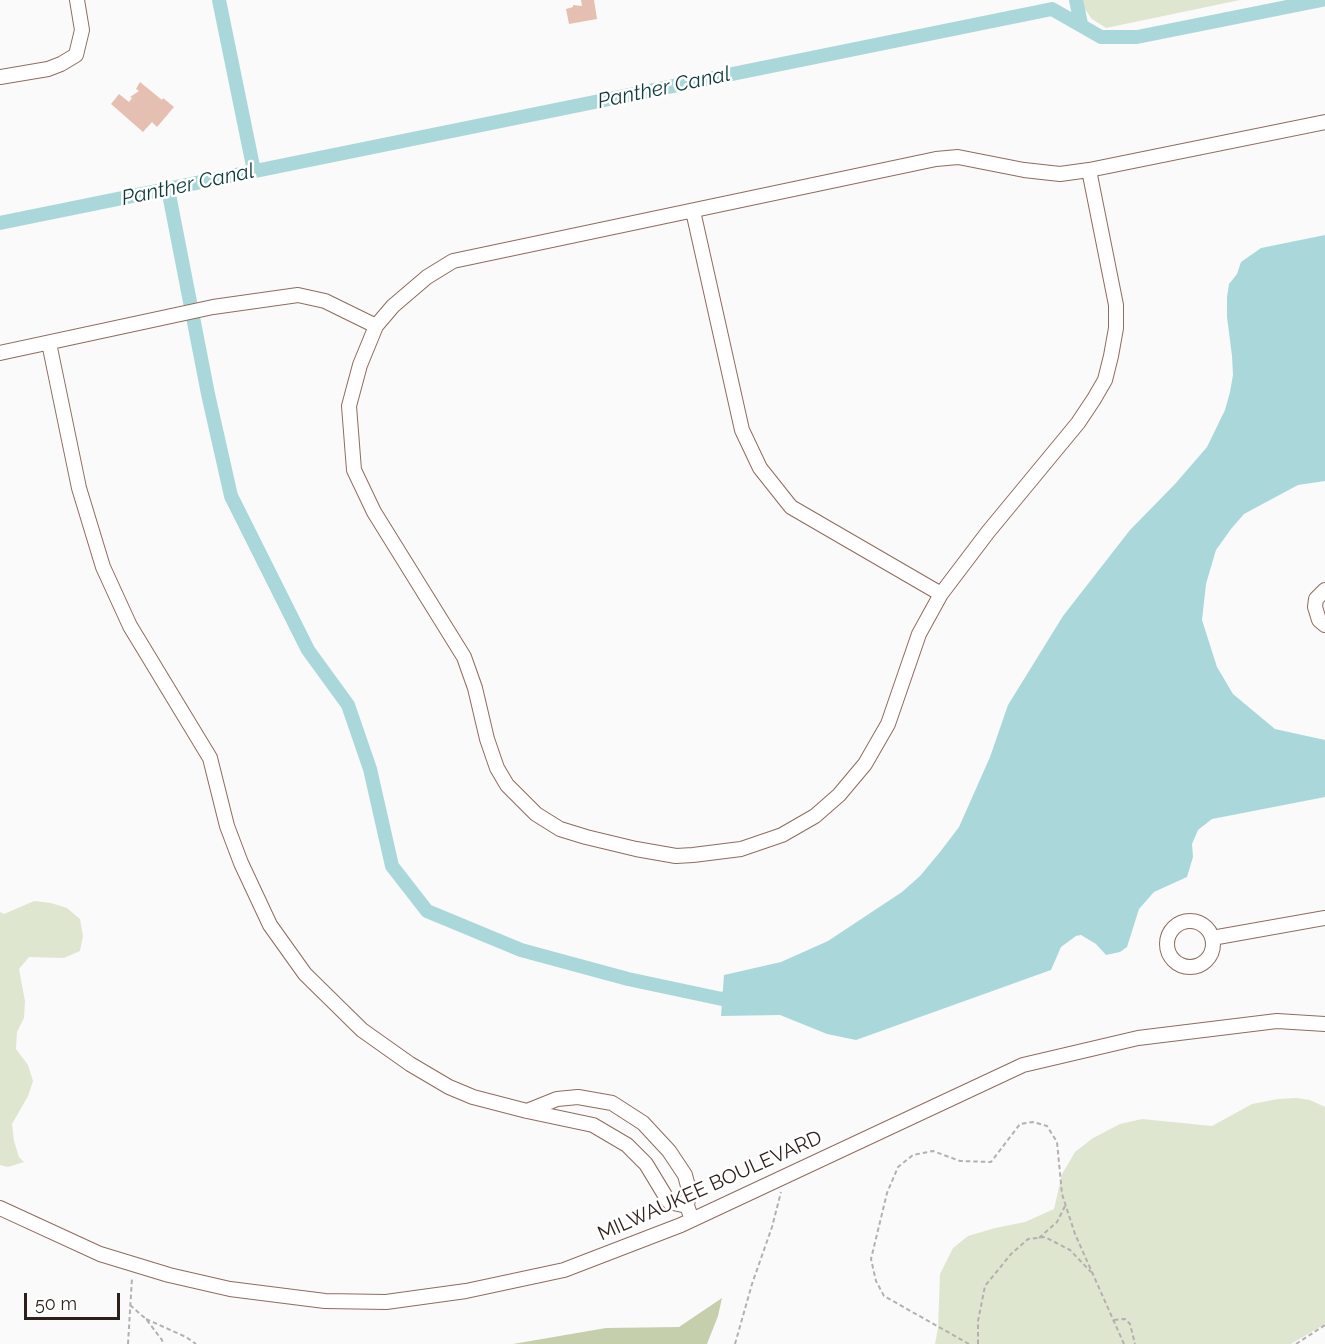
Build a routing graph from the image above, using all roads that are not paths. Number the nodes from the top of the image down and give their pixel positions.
1 (77, 0) edge
2 (0, 77) edge
3 (1325, 122) edge
4 (1089, 170) junction
5 (693, 211) junction
6 (376, 326) junction
7 (49, 343) junction
8 (0, 353) edge
9 (1325, 590) edge
10 (941, 594) junction
11 (1325, 625) edge
12 (1325, 918) edge
13 (1212, 938) dead end
14 (1325, 1024) edge
15 (527, 1111) junction
16 (643, 1123) junction
17 (627, 1145) junction
18 (0, 1208) edge
19 (690, 1213) junction

1 - 2 street
3 - 4 street
4 - 5 street
4 - 10 street
5 - 6 street
5 - 10 street
6 - 7 street
6 - 10 street
7 - 8 street
7 - 15 street
9 - 11 street
12 - 13 street
14 - 19 street, MILWAUKEE BOULEVARD
15 - 16 street
15 - 17 street
16 - 17 street
16 - 19 street
17 - 19 street
18 - 19 street, MILWAUKEE BOULEVARD

